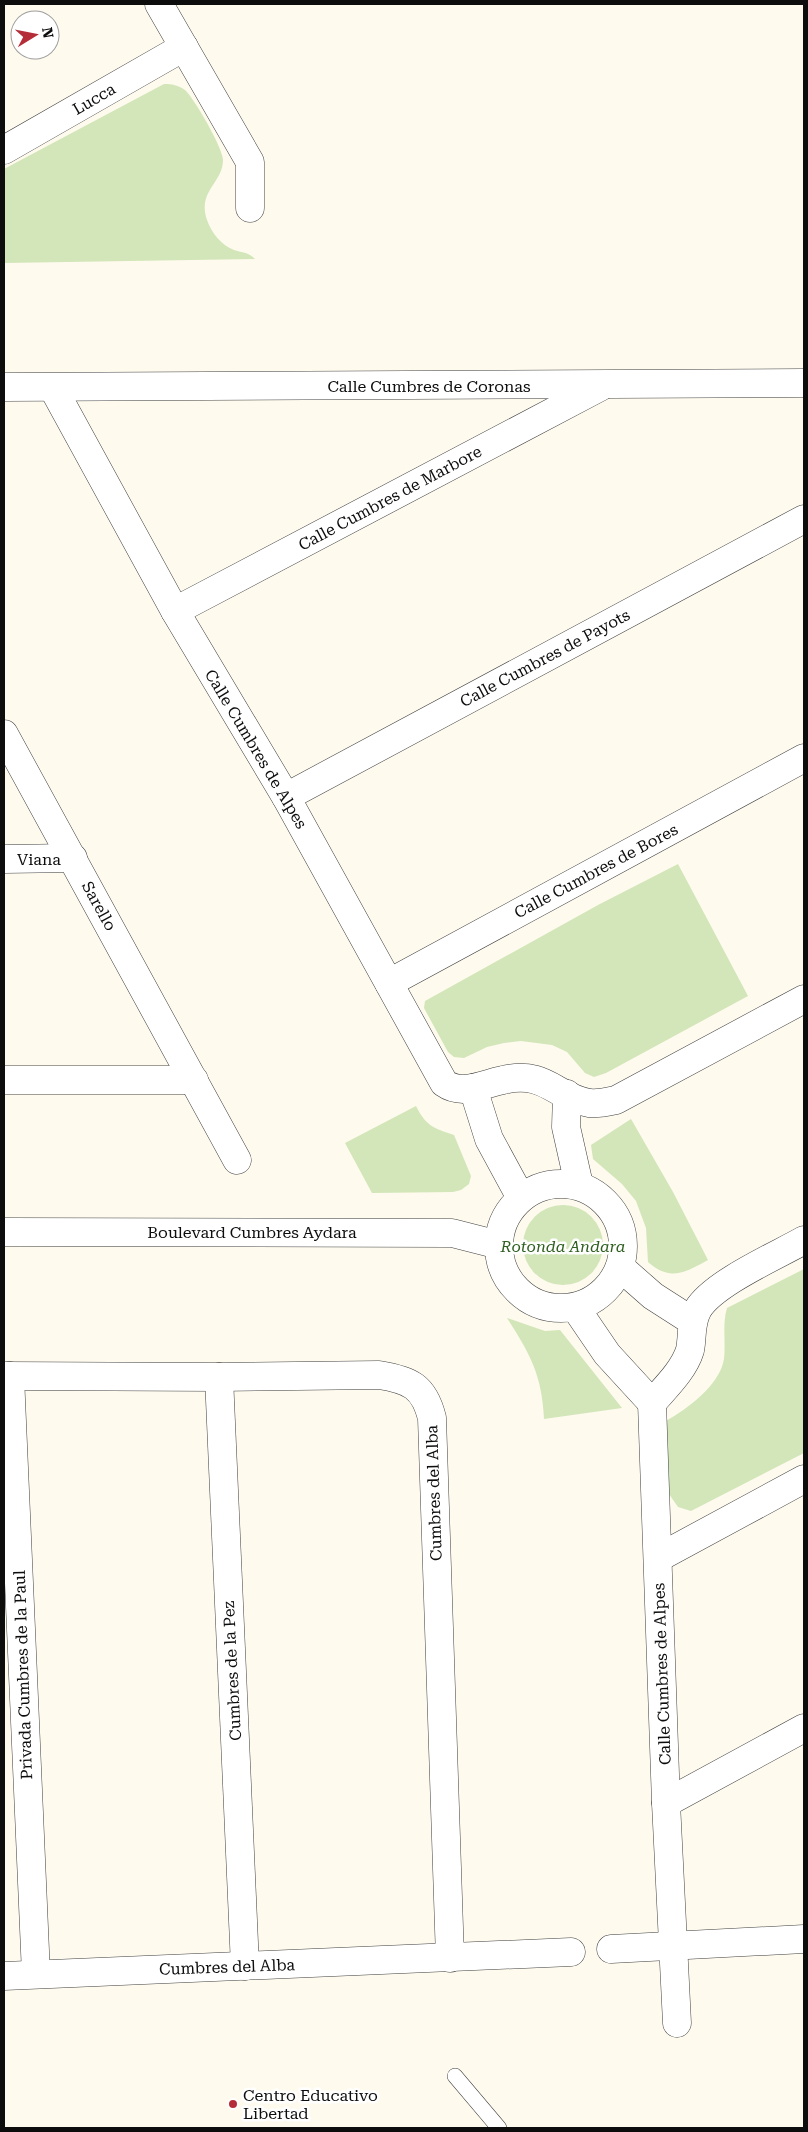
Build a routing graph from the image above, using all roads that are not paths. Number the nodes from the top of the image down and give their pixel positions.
1 (159, 4) edge
2 (184, 47) junction
3 (4, 150) edge
4 (250, 208) dead end
5 (804, 383) edge
6 (605, 385) junction
7 (4, 387) edge
8 (53, 388) junction
9 (804, 519) edge
10 (175, 611) junction
11 (4, 734) edge
12 (804, 758) edge
13 (286, 797) junction
14 (73, 858) junction
15 (4, 859) edge
16 (388, 983) junction
17 (804, 999) edge
18 (4, 1080) edge
19 (194, 1080) junction
20 (473, 1088) junction
21 (567, 1094) junction
22 (237, 1160) dead end
23 (579, 1185) junction
24 (521, 1198) junction
25 (4, 1232) edge
26 (804, 1240) edge
27 (499, 1245) junction
28 (620, 1267) junction
29 (575, 1307) junction
30 (692, 1321) junction
31 (7, 1376) edge
32 (219, 1377) junction
33 (652, 1403) junction
34 (804, 1479) edge
35 (658, 1558) junction
36 (804, 1728) edge
37 (666, 1803) junction
38 (804, 1939) edge
39 (672, 1946) junction
40 (611, 1948) dead end
41 (571, 1952) dead end
42 (450, 1958) junction
43 (245, 1966) junction
44 (36, 1974) junction
45 (4, 1976) edge
46 (677, 2023) dead end
47 (455, 2076) dead end
48 (499, 2128) edge

1 - 2 street
2 - 3 street, Lucca
2 - 4 street
5 - 6 street, Calle Cumbres de Coronas
6 - 8 street, Calle Cumbres de Coronas
6 - 10 street, Calle Cumbres de Marbore
7 - 8 street, Calle Cumbres de Coronas
8 - 10 street, Calle Cumbres de Alpes
9 - 13 street, Calle Cumbres de Payots
10 - 13 street, Calle Cumbres de Alpes
11 - 14 street, Sarello
12 - 16 street, Calle Cumbres de Bores
13 - 16 street, Calle Cumbres de Alpes
14 - 15 street, Viana
14 - 19 street, Sarello
16 - 20 street, Calle Cumbres de Alpes
17 - 21 street, Calle Cumbres de Alpes
18 - 19 street
19 - 22 street, Sarello
20 - 21 street, Calle Cumbres de Alpes
20 - 24 street
21 - 23 street
23 - 24 street
23 - 28 street
24 - 27 street
25 - 27 street, Boulevard Cumbres Aydara
26 - 30 street
27 - 29 street
28 - 29 street
28 - 30 street
29 - 33 street
30 - 33 street
31 - 32 street, Cumbres del Alba
31 - 44 street, Privada Cumbres de la Paul
32 - 42 street, Cumbres del Alba
32 - 43 street, Cumbres de la Pez
33 - 35 street, Calle Cumbres de Alpes
34 - 35 street
35 - 37 street, Calle Cumbres de Alpes
36 - 37 street
37 - 39 street, Calle Cumbres de Alpes
38 - 39 street
39 - 40 street
39 - 46 street, Calle Cumbres de Alpes
41 - 42 street, Cumbres del Alba
42 - 43 street, Cumbres del Alba
43 - 44 street, Cumbres del Alba
44 - 45 street, Cumbres del Alba
47 - 48 lane

